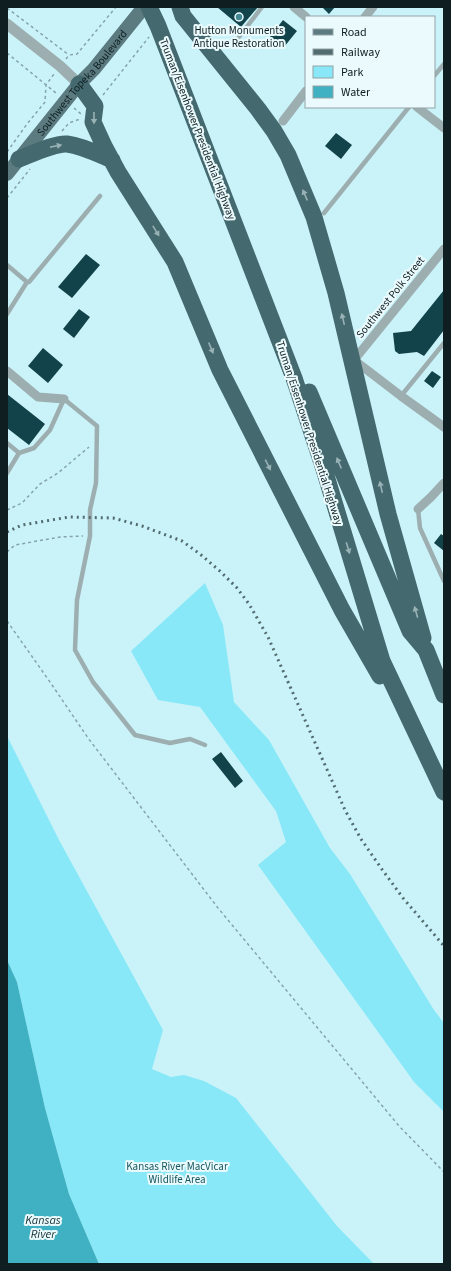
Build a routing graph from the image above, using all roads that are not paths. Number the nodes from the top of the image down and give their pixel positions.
1 (144, 7) edge
2 (149, 7) edge
3 (161, 7) edge
4 (180, 7) edge
5 (262, 7) edge
6 (294, 7) edge
7 (373, 7) edge
8 (305, 16) edge
9 (366, 16) edge
10 (7, 24) edge
11 (239, 37) dead end
12 (444, 64) edge
13 (435, 75) edge
14 (79, 84) junction
15 (305, 93) edge
16 (408, 108) edge
17 (418, 108) edge
18 (283, 122) dead end
19 (444, 128) edge
20 (112, 160) junction
21 (25, 163) junction
22 (7, 174) edge
23 (100, 196) dead end
24 (324, 213) dead end
25 (444, 248) edge
26 (7, 265) edge
27 (27, 282) junction
28 (7, 314) edge
29 (444, 344) edge
30 (7, 371) edge
31 (298, 376) junction
32 (401, 396) junction
33 (64, 399) junction
34 (444, 427) edge
35 (7, 443) edge
36 (19, 453) junction
37 (7, 473) edge
38 (444, 483) edge
39 (418, 509) joint
40 (444, 582) edge
41 (426, 650) junction
42 (444, 695) edge
43 (205, 745) dead end
44 (433, 769) junction
45 (444, 792) edge

1 - 14 main road, Southwest Topeka Boulevard
2 - 31 highway, Truman/Eisenhower Presidential Highway
3 - 31 highway, Truman/Eisenhower Presidential Highway
41 -> 4 highway
5 - 11 lane
6 - 8 street
7 - 9 street
10 - 14 street
12 - 13 lane
14 -> 20 highway
14 - 21 main road, Southwest Topeka Boulevard
15 - 18 street
16 - 24 lane
17 - 19 street
21 -> 20 highway
20 -> 44 highway
21 - 22 main road, Southwest Topeka Boulevard
23 - 27 lane
25 - 32 street, Southwest Polk Street
26 - 27 lane
27 - 28 lane
29 - 32 lane
30 - 33 street
41 -> 31 highway, Truman/Eisenhower Presidential Highway
31 -> 44 highway, Truman/Eisenhower Presidential Highway
32 - 34 street
33 - 36 lane
33 - 43 lane
35 - 36 lane
36 - 37 lane
38 - 39 street
39 - 40 lane
41 - 42 highway, Truman/Eisenhower Presidential Highway
44 - 45 highway, Truman/Eisenhower Presidential Highway

